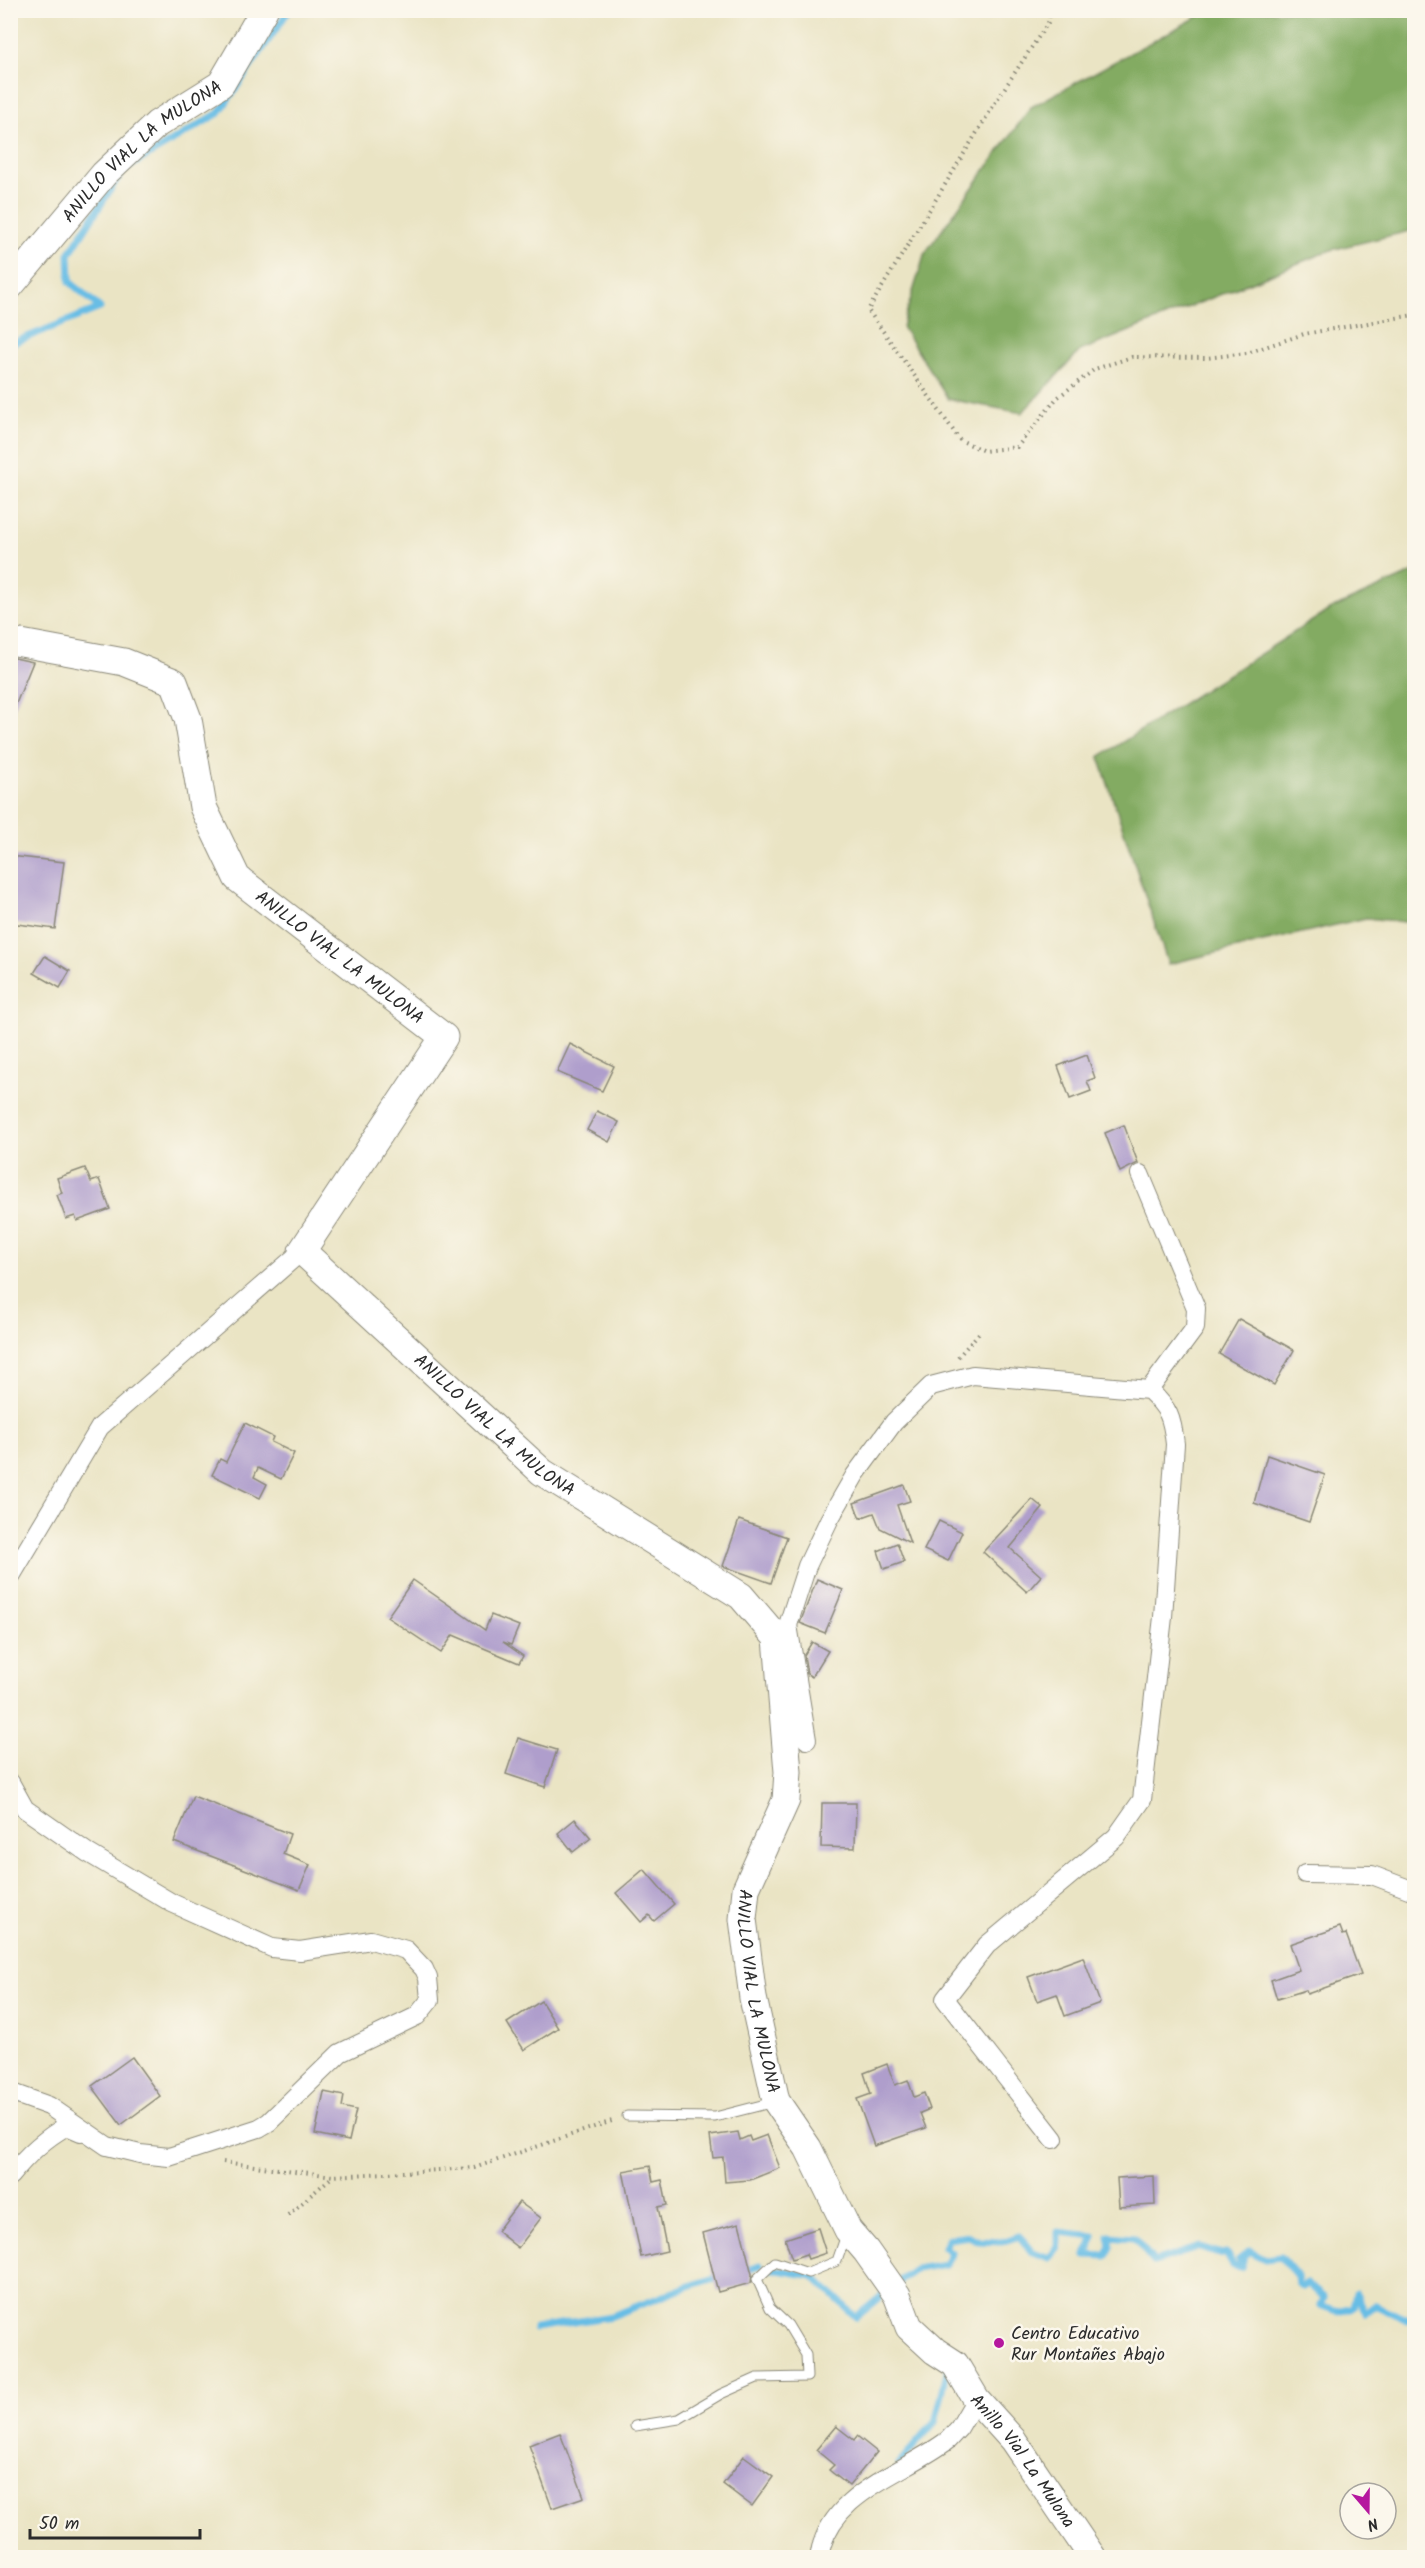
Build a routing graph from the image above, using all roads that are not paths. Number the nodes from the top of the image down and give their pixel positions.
1 (264, 10) edge
2 (10, 286) edge
3 (10, 641) edge
4 (1140, 1174) dead end
5 (302, 1251) junction
6 (1149, 1390) junction
7 (10, 1578) edge
8 (782, 1632) junction
9 (807, 1740) dead end
10 (10, 1782) edge
11 (1305, 1874) dead end
12 (1414, 1891) edge
13 (10, 2092) edge
14 (776, 2101) junction
15 (627, 2116) road end
16 (89, 2136) junction
17 (1054, 2139) dead end
18 (10, 2176) edge
19 (848, 2230) junction
20 (945, 2358) joint
21 (976, 2399) junction
22 (635, 2426) dead end
23 (819, 2558) edge
24 (1093, 2558) edge

1 - 2 street, ANILLO VIAL LA MULONA
3 - 5 street, ANILLO VIAL LA MULONA
4 - 6 street
5 - 7 street
5 - 8 street, ANILLO VIAL LA MULONA
6 - 8 street
6 - 17 street
8 - 9 street
8 - 14 street, ANILLO VIAL LA MULONA
10 - 16 street
11 - 12 street
13 - 16 street
14 - 15 lane
14 - 19 street, ANILLO VIAL LA MULONA
16 - 18 street
19 - 20 street, ANILLO VIAL LA MULONA
19 - 22 lane
20 - 21 street, Anillo Vial La Mulona
21 - 23 street
21 - 24 street, Anillo Vial La Mulona

